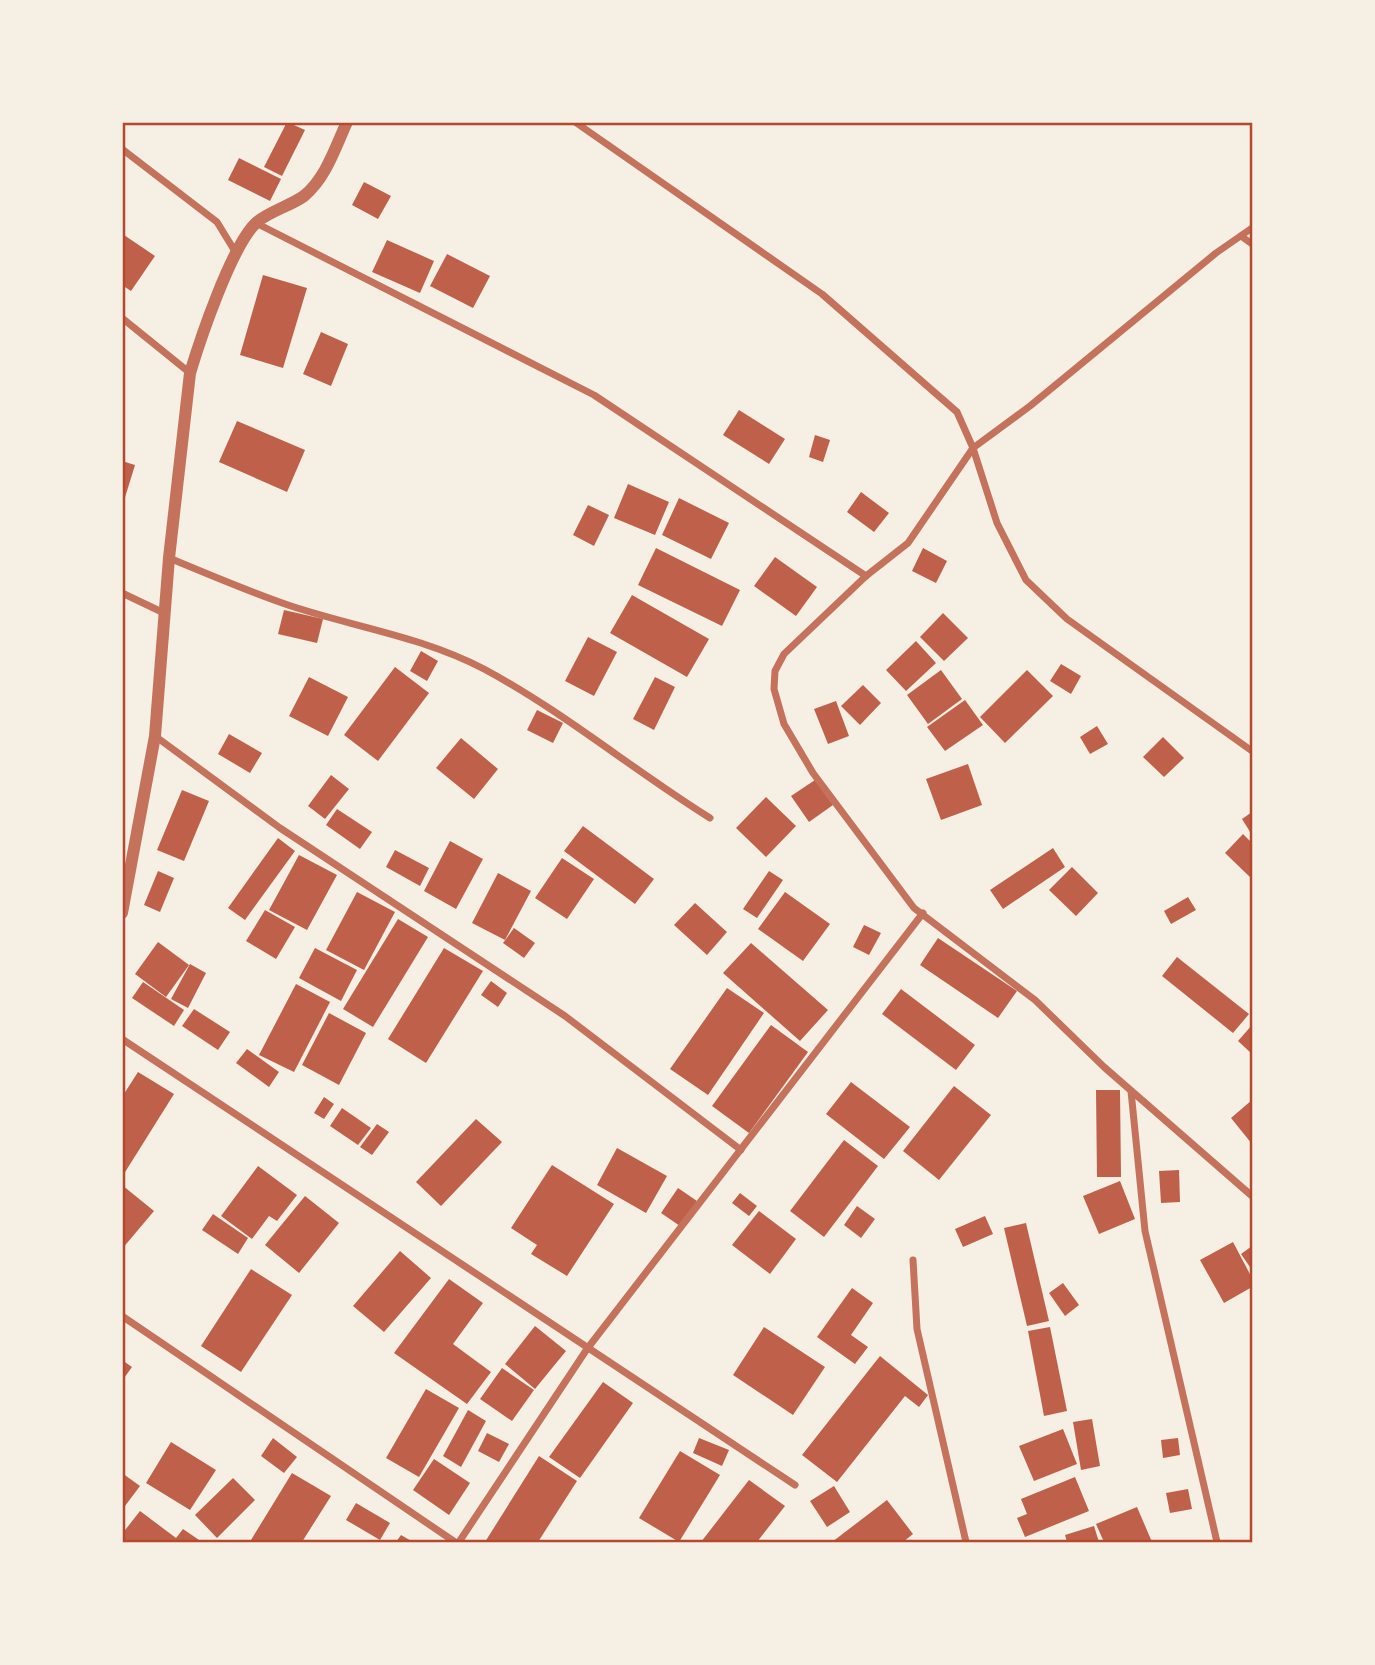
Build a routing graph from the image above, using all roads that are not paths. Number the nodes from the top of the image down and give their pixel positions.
1 (346, 122) edge
2 (575, 122) edge
3 (122, 149) edge
4 (256, 223) junction
5 (1252, 228) edge
6 (1241, 236) junction
7 (1252, 244) edge
8 (236, 253) junction
9 (122, 318) edge
10 (190, 373) junction
11 (973, 448) junction
12 (169, 558) junction
13 (866, 576) junction
14 (122, 593) edge
15 (164, 613) junction
16 (155, 736) junction
17 (1252, 751) edge
18 (710, 818) dead end
19 (122, 913) edge
20 (923, 913) junction
21 (122, 1039) edge
22 (1130, 1090) junction
23 (741, 1150) junction
24 (1252, 1196) edge
25 (913, 1260) dead end
26 (122, 1315) edge
27 (587, 1349) junction
28 (795, 1485) dead end
29 (457, 1542) edge
30 (966, 1542) edge
31 (1217, 1542) edge

1 - 4 street
2 - 11 street
3 - 8 street
4 - 8 street
4 - 13 street
5 - 6 street
6 - 7 street
6 - 11 street
8 - 10 street
9 - 10 street
10 - 12 street
11 - 13 street
11 - 17 street
12 - 15 street
12 - 18 street
13 - 20 street
14 - 15 street
15 - 16 street
16 - 19 street
16 - 23 street
20 - 22 street
20 - 23 street
21 - 27 street
22 - 24 street
22 - 31 street
23 - 27 street
25 - 30 street
26 - 29 street
27 - 28 street
27 - 29 street

